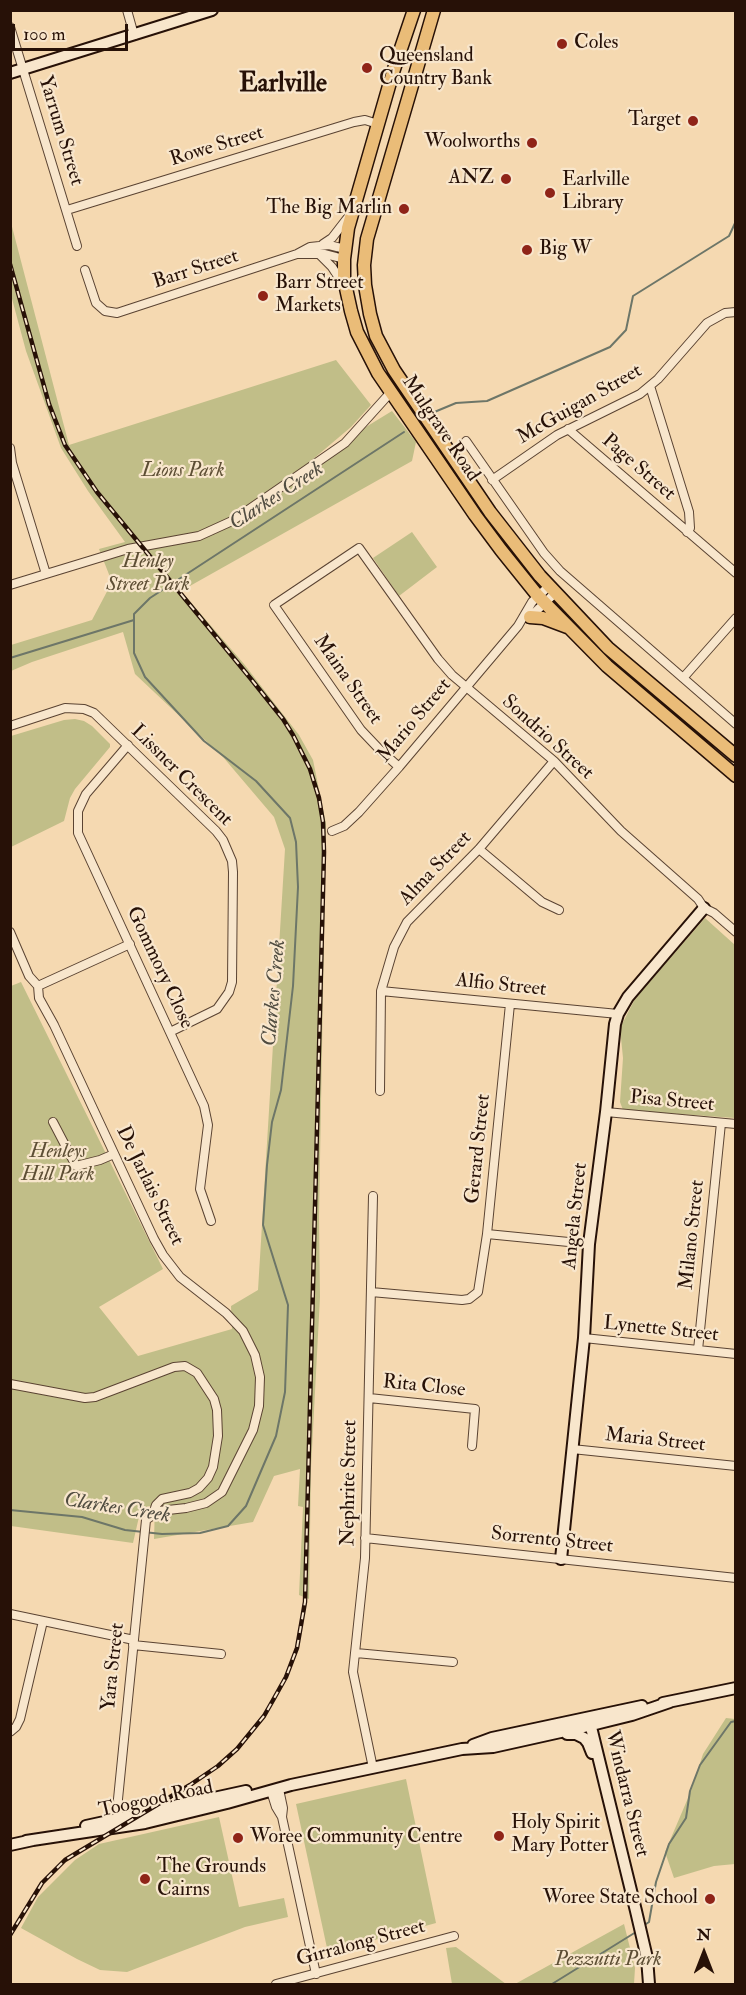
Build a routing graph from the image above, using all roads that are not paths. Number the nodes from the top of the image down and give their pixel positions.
1 (127, 10) edge
2 (212, 10) edge
3 (406, 10) edge
4 (414, 10) edge
5 (434, 10) edge
6 (10, 27) edge
7 (405, 34) junction
8 (134, 35) junction
9 (23, 70) junction
10 (10, 74) edge
11 (378, 124) junction
12 (67, 210) junction
13 (352, 210) junction
14 (77, 246) dead end
15 (320, 249) junction
16 (345, 254) junction
17 (364, 260) junction
18 (85, 270) dead end
19 (346, 291) junction
20 (735, 312) edge
21 (650, 386) junction
22 (391, 392) junction
23 (568, 429) junction
24 (466, 441) dead end
25 (10, 448) edge
26 (492, 480) junction
27 (14, 481) edge
28 (687, 532) junction
29 (359, 548) joint
30 (735, 573) edge
31 (46, 574) junction
32 (10, 585) edge
33 (552, 589) junction
34 (541, 599) junction
35 (530, 617) junction
36 (735, 618) edge
37 (518, 626) junction
38 (568, 627) junction
39 (683, 678) junction
40 (465, 687) junction
41 (735, 724) edge
42 (10, 726) edge
43 (128, 745) junction
44 (735, 756) edge
45 (554, 761) junction
46 (399, 767) junction
47 (735, 776) edge
48 (332, 831) dead end
49 (479, 849) junction
50 (704, 908) junction
51 (559, 910) dead end
52 (10, 932) edge
53 (735, 932) edge
54 (130, 944) junction
55 (38, 986) junction
56 (381, 992) junction
57 (510, 1004) junction
58 (618, 1014) junction
59 (170, 1032) junction
60 (380, 1091) dead end
61 (606, 1112) junction
62 (54, 1122) dead end
63 (721, 1123) junction
64 (735, 1124) edge
65 (114, 1154) junction
66 (373, 1196) dead end
67 (211, 1221) dead end
68 (487, 1234) junction
69 (589, 1244) junction
70 (371, 1292) junction
71 (584, 1338) junction
72 (698, 1350) junction
73 (735, 1354) edge
74 (10, 1384) edge
75 (369, 1398) junction
76 (472, 1446) dead end
77 (572, 1449) junction
78 (735, 1466) edge
79 (153, 1514) junction
80 (365, 1538) junction
81 (561, 1559) junction
82 (735, 1578) edge
83 (10, 1614) edge
84 (43, 1621) junction
85 (133, 1643) junction
86 (356, 1653) junction
87 (220, 1654) dead end
88 (453, 1662) dead end
89 (735, 1688) edge
90 (702, 1695) junction
91 (590, 1721) junction
92 (10, 1732) edge
93 (551, 1734) junction
94 (596, 1746) junction
95 (462, 1749) junction
96 (372, 1768) junction
97 (274, 1789) junction
98 (120, 1822) junction
99 (616, 1828) junction
100 (10, 1845) edge
101 (454, 1936) dead end
102 (316, 1974) junction
103 (276, 1984) edge
104 (649, 1984) edge

1 - 8 street
2 - 8 street
3 - 7 street
4 - 7 main road, Mulgrave Road
5 - 17 main road, Mulgrave Road
6 - 9 street, Yarrum Street
7 - 11 main road, Mulgrave Road
8 - 9 street
9 - 10 street
9 - 12 street, Yarrum Street
11 - 12 street, Rowe Street
11 - 13 main road, Mulgrave Road
12 - 14 street, Yarrum Street
13 - 15 street
13 - 16 main road, Mulgrave Road
15 - 16 street, Barr Street
15 - 18 street, Barr Street
15 - 19 street
16 - 17 main road
16 - 19 main road, Mulgrave Road
17 - 33 main road, Mulgrave Road
19 - 22 main road, Mulgrave Road
20 - 21 street, McGuigan Street
21 - 23 street, McGuigan Street
21 - 28 street, Page Street
22 - 31 street
22 - 34 main road, Mulgrave Road
23 - 26 street, McGuigan Street
23 - 28 street, Page Street
24 - 26 street, Mulgrave Road
25 - 27 street
26 - 39 street, Mulgrave Road
27 - 31 street
28 - 30 street, Page Street
29 - 40 street, Sondrio Street
29 - 46 street, Maina Street
31 - 32 street
33 - 34 street, Mario Street
33 - 44 main road, Mulgrave Road
34 - 35 street, Mario Street
34 - 37 street, Mario Street
34 - 38 main road, Mulgrave Road
35 - 37 street, Mario Street
35 - 38 main road
36 - 39 street
37 - 40 street, Mario Street
38 - 47 main road, Mulgrave Road
39 - 41 street, Mulgrave Road
40 - 45 street, Sondrio Street
40 - 46 street, Mario Street
42 - 43 street, Lissner Crescent
43 - 54 street, Gommory Close
43 - 59 street, Lissner Crescent
45 - 49 street, Alma Street
45 - 50 street, Sondrio Street
46 - 48 street, Mario Street
49 - 51 street
49 - 56 street, Alma Street
50 - 53 street, Sondrio Street
50 - 58 street, Angela Street
52 - 55 street, De Jarlais Street
54 - 55 street
54 - 59 street, Gommory Close
55 - 65 street, De Jarlais Street
56 - 57 street, Alfio Street
56 - 60 street, Alma Street
57 - 58 street, Alfio Street
57 - 68 street, Gerard Street
58 - 61 street, Angela Street
59 - 67 street, Gommory Close
61 - 63 street, Pisa Street
61 - 69 street, Angela Street
62 - 65 street
63 - 64 street, Pisa Street
63 - 72 street, Milano Street
65 - 79 street, De Jarlais Street
66 - 70 street, Nephrite Street
68 - 69 street
68 - 70 street, Gerard Street
69 - 71 street, Angela Street
70 - 75 street, Nephrite Street
71 - 72 street, Lynette Street
71 - 77 street, Angela Street
72 - 73 street, Lynette Street
74 - 79 street
75 - 76 street, Rita Close
75 - 80 street, Nephrite Street
77 - 78 street, Maria Street
77 - 81 street, Angela Street
79 - 85 street, Yara Street
80 - 81 street, Sorrento Street
80 - 86 street, Nephrite Street
81 - 82 street, Sorrento Street
83 - 84 street
84 - 85 street
84 - 92 street
85 - 87 street
85 - 98 street, Yara Street
86 - 88 street
86 - 96 street, Nephrite Street
89 - 90 street, Toogood Road
90 - 91 street, Toogood Road
90 - 94 street
91 - 93 street, Toogood Road
91 - 94 street, Windarra Street
91 - 95 street, Toogood Road
93 - 95 street, Toogood Road
93 - 99 street
94 - 99 street, Windarra Street
95 - 96 street, Toogood Road
96 - 97 street, Toogood Road
97 - 98 street, Toogood Road
97 - 102 street
98 - 100 street, Toogood Road
99 - 104 street, Windarra Street
101 - 102 street, Girralong Street
102 - 103 street, Girralong Street

